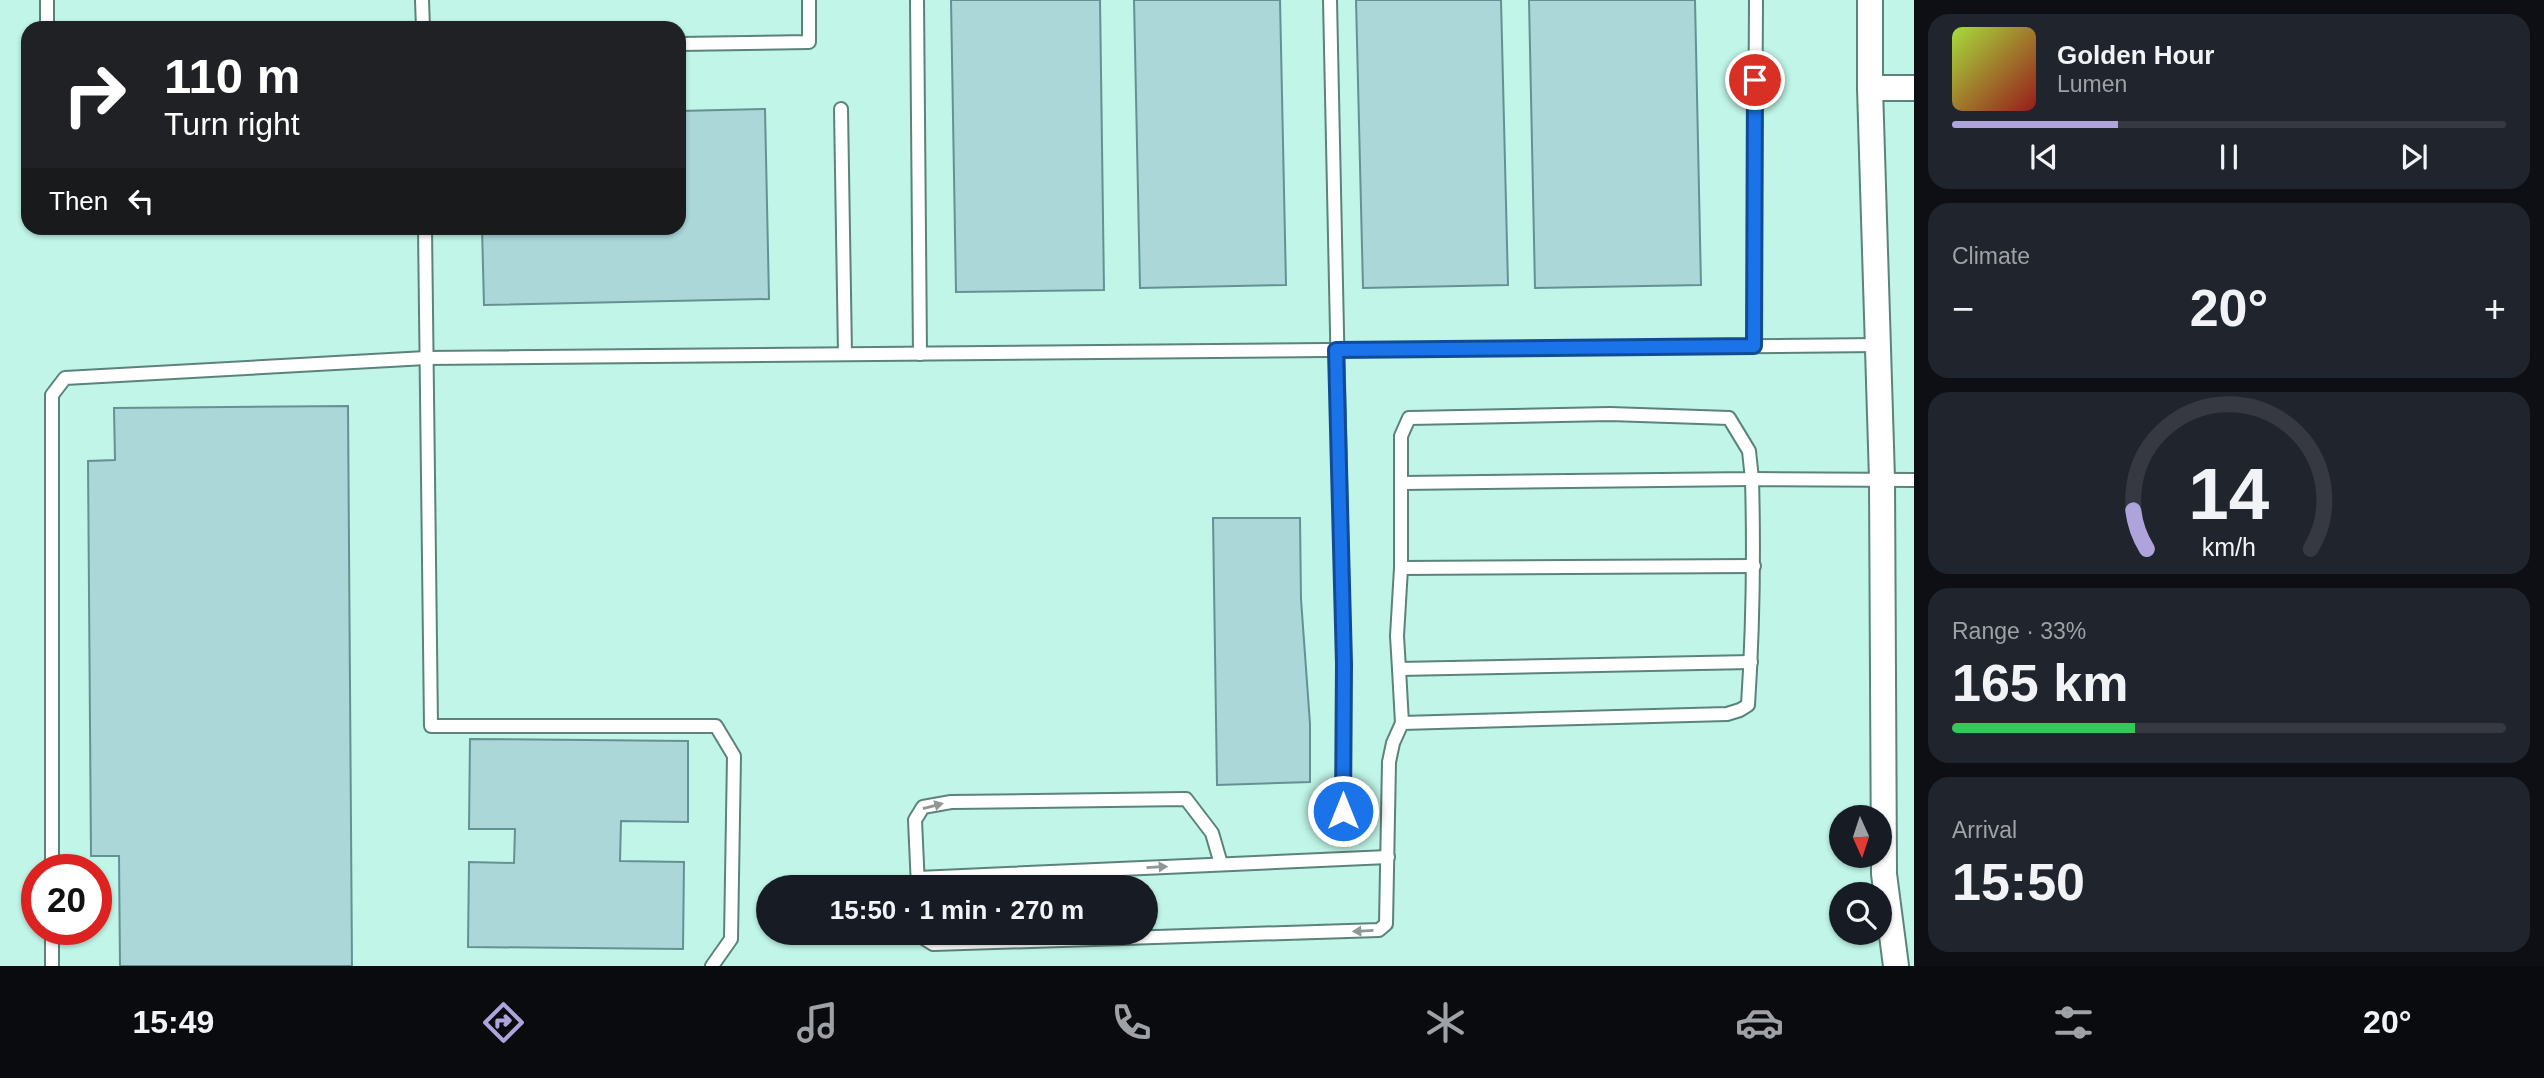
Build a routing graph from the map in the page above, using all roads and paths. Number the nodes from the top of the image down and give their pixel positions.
1 (47, 0) edge
2 (422, 0) edge
3 (809, 0) edge
4 (918, 0) edge
5 (1330, 0) edge
6 (1756, 0) edge
7 (1870, 0) edge
8 (47, 21) edge
9 (423, 21) edge
10 (686, 44) edge
11 (1870, 88) junction
12 (1914, 88) edge
13 (841, 109) dead end
14 (425, 235) edge
15 (1878, 345) junction
16 (1754, 346) junction
17 (1336, 350) junction
18 (845, 354) junction
19 (920, 354) junction
20 (426, 358) junction
21 (1752, 479) junction
22 (1882, 479) junction
23 (1914, 480) edge
24 (1402, 484) junction
25 (1754, 566) junction
26 (1401, 568) junction
27 (1751, 662) junction
28 (1399, 669) junction
29 (1402, 723) junction
30 (1343, 811) dead end
31 (52, 854) edge
32 (1388, 857) junction
33 (1221, 864) junction
34 (918, 875) edge
35 (1036, 875) edge
36 (1158, 937) edge
37 (52, 945) edge
38 (52, 966) edge
39 (712, 966) edge
40 (1896, 966) edge

1 - 8 lane
2 - 9 lane
3 - 10 lane
4 - 19 lane
5 - 17 lane
6 - 16 lane
7 - 11 street
11 - 12 street
11 - 15 street
13 - 18 lane
14 - 20 lane
15 - 16 lane
15 - 22 street
16 - 17 lane
17 - 19 lane
17 - 30 lane
18 - 19 lane
18 - 20 lane
20 - 31 lane
20 - 39 lane
21 - 22 lane
21 - 24 lane
21 - 24 lane
21 - 25 lane
22 - 23 lane
22 - 40 street
24 - 26 lane
25 - 26 lane
25 - 27 lane
26 - 28 lane
27 - 28 lane
27 - 29 lane
28 - 29 lane
29 - 32 lane
32 - 33 lane
32 -> 36 lane
34 -> 33 lane
35 -> 33 lane
37 - 38 lane

